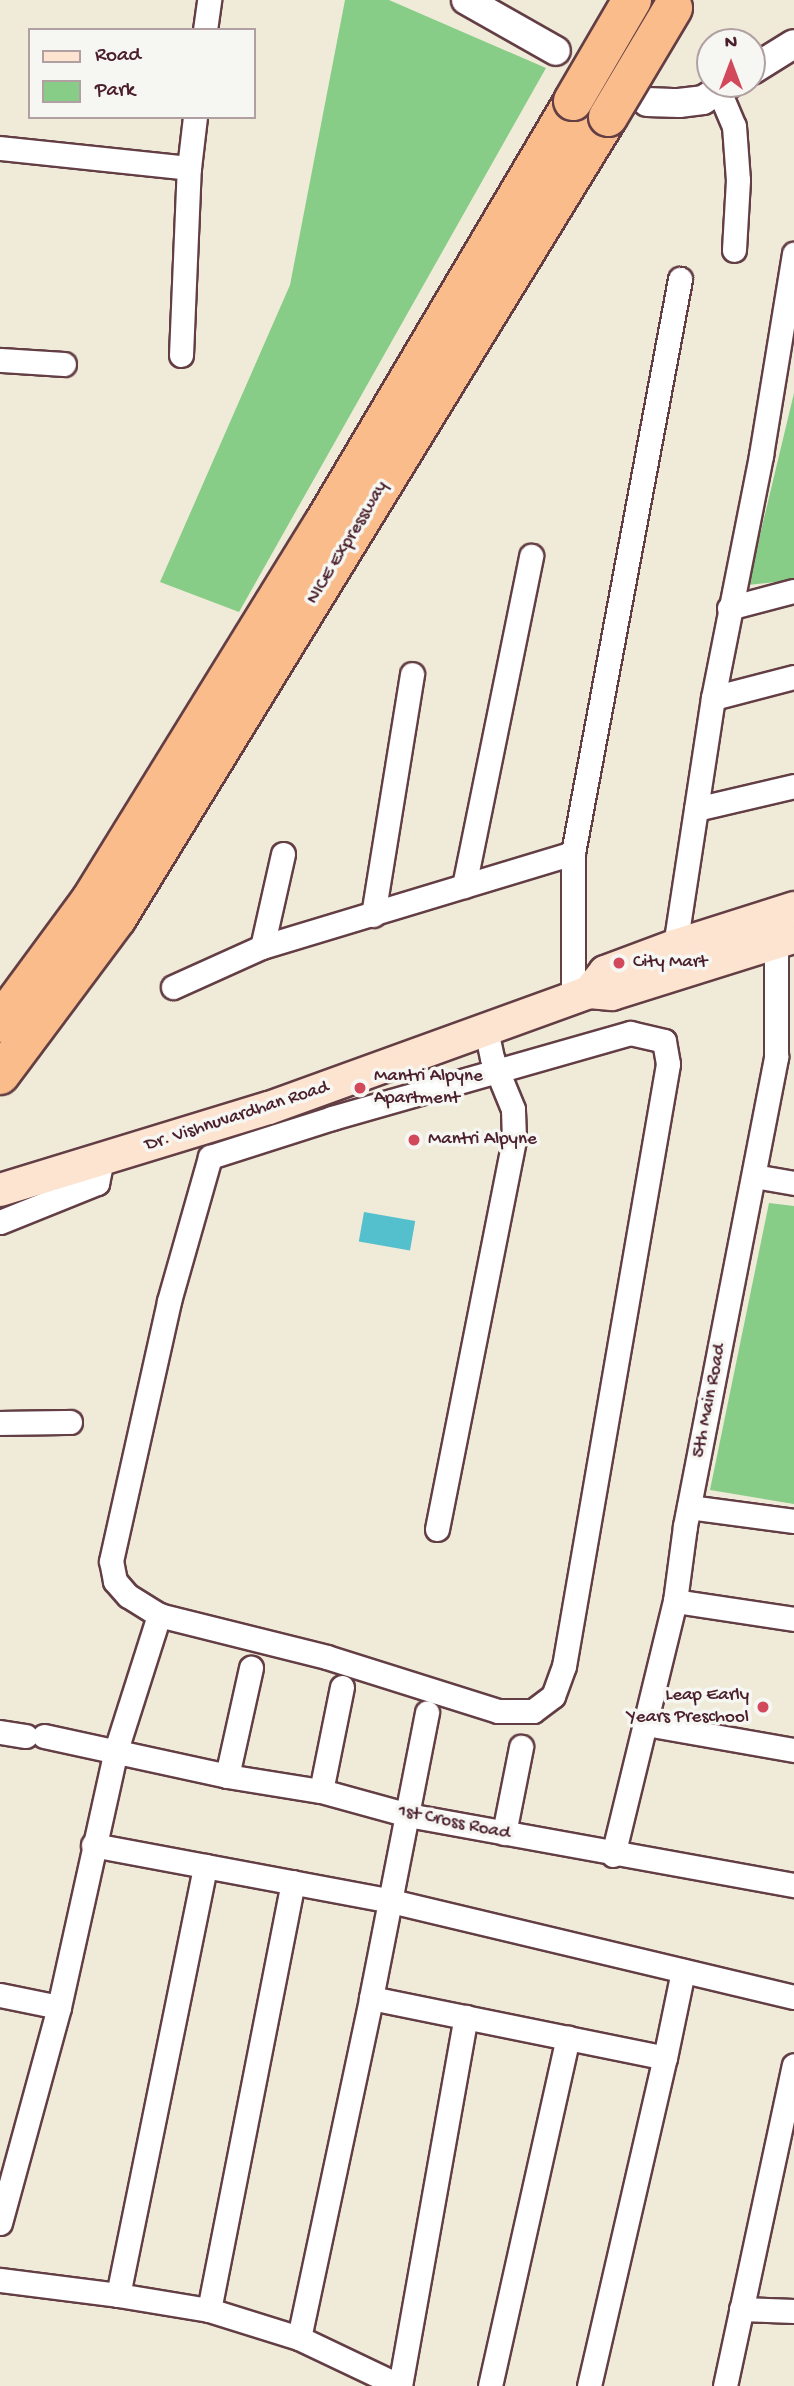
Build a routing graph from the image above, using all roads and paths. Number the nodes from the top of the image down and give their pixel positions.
1 (209, 0) edge
2 (466, 0) edge
3 (632, 0) edge
4 (676, 4) edge
5 (205, 28) edge
6 (794, 44) edge
7 (556, 51) dead end
8 (766, 61) edge
9 (706, 98) edge
10 (727, 98) edge
11 (647, 102) dead end
12 (195, 119) edge
13 (0, 148) edge
14 (188, 168) junction
15 (734, 250) dead end
16 (794, 254) edge
17 (680, 279) dead end
18 (181, 355) dead end
19 (0, 360) edge
20 (64, 364) dead end
21 (531, 556) dead end
22 (794, 591) edge
23 (729, 608) junction
24 (412, 674) dead end
25 (794, 677) edge
26 (713, 698) junction
27 (794, 786) edge
28 (696, 809) junction
29 (283, 853) dead end
30 (573, 853) junction
31 (464, 887) junction
32 (794, 908) edge
33 (373, 915) junction
34 (785, 940) edge
35 (675, 946) junction
36 (262, 947) junction
37 (173, 987) dead end
38 (581, 995) junction
39 (0, 1023) edge
40 (486, 1029) junction
41 (786, 1045) edge
42 (497, 1072) junction
43 (0, 1075) edge
44 (313, 1109) junction
45 (102, 1160) junction
46 (754, 1176) junction
47 (794, 1183) edge
48 (0, 1190) edge
49 (0, 1222) edge
50 (70, 1422) dead end
51 (0, 1423) edge
52 (689, 1507) junction
53 (794, 1521) edge
54 (437, 1529) dead end
55 (675, 1601) junction
56 (159, 1615) junction
57 (794, 1619) edge
58 (251, 1668) dead end
59 (342, 1686) dead end
60 (427, 1712) dead end
61 (646, 1724) junction
62 (0, 1732) edge
63 (521, 1747) dead end
64 (116, 1750) junction
65 (794, 1750) edge
66 (227, 1776) junction
67 (321, 1791) junction
68 (408, 1815) junction
69 (504, 1833) junction
70 (93, 1845) junction
71 (613, 1855) junction
72 (205, 1866) junction
73 (293, 1882) junction
74 (794, 1885) edge
75 (391, 1901) junction
76 (683, 1971) junction
77 (0, 1995) edge
78 (794, 1997) edge
79 (371, 1998) junction
80 (59, 2007) junction
81 (466, 2017) junction
82 (568, 2038) junction
83 (665, 2058) junction
84 (794, 2065) edge
85 (0, 2223) edge
86 (0, 2280) edge
87 (118, 2295) junction
88 (741, 2309) junction
89 (209, 2310) junction
90 (794, 2311) edge
91 (299, 2338) junction
92 (400, 2386) edge
93 (490, 2386) edge
94 (589, 2386) edge
95 (725, 2386) edge

1 - 5 street
2 - 7 street
3 - 39 highway, NICE Expressway, bridge
4 - 43 highway, NICE Expressway, bridge
6 - 8 street
9 - 11 street
10 - 15 street
12 - 14 street
13 - 14 street
14 - 18 street
16 - 23 street
17 - 30 street
19 - 20 street
21 - 31 street
22 - 23 street
23 - 26 street
24 - 33 street
25 - 26 street
26 - 28 street
27 - 28 street
28 - 35 street
29 - 36 street
30 - 31 street
30 - 38 street
31 - 33 street
32 - 35 main road, Dr. Vishnuvardhan Road
33 - 36 street
34 - 38 main road, Dr. Vishnuvardhan Road
34 - 41 street, 5th Main Road
35 - 38 main road, Dr. Vishnuvardhan Road
36 - 37 street
38 - 40 main road, Dr. Vishnuvardhan Road
40 - 42 street
40 - 44 main road, Dr. Vishnuvardhan Road
41 - 46 street, 5th Main Road
42 - 44 street
42 - 54 street
42 - 56 street
44 - 45 main road, Dr. Vishnuvardhan Road
44 - 56 street
45 - 48 main road, Dr. Vishnuvardhan Road
45 - 49 street
46 - 47 street
46 - 52 street, 5th Main Road
50 - 51 street
52 - 53 street
52 - 55 street, 5th Main Road
55 - 57 street
55 - 61 street, 5th Main Road
56 - 64 street
58 - 66 street
59 - 67 street
60 - 68 street
61 - 65 street
61 - 71 street, 5th Main Road
62 - 64 street, 1st Cross Road
63 - 69 street
64 - 66 street, 1st Cross Road
64 - 70 street
66 - 67 street, 1st Cross Road
67 - 68 street, 1st Cross Road
68 - 69 street, 1st Cross Road
68 - 75 street
69 - 71 street, 1st Cross Road
70 - 72 street
70 - 80 street
71 - 74 street, 1st Cross Road
72 - 73 street
72 - 87 street
73 - 75 street
73 - 89 street
75 - 76 street
75 - 79 street
76 - 78 street
76 - 83 street
77 - 80 street
79 - 81 street
79 - 91 street
80 - 85 street
81 - 82 street
81 - 92 street
82 - 83 street
82 - 93 street
83 - 94 street
84 - 88 street
86 - 87 street
87 - 89 street
88 - 90 street
88 - 95 street
89 - 91 street
91 - 92 street

